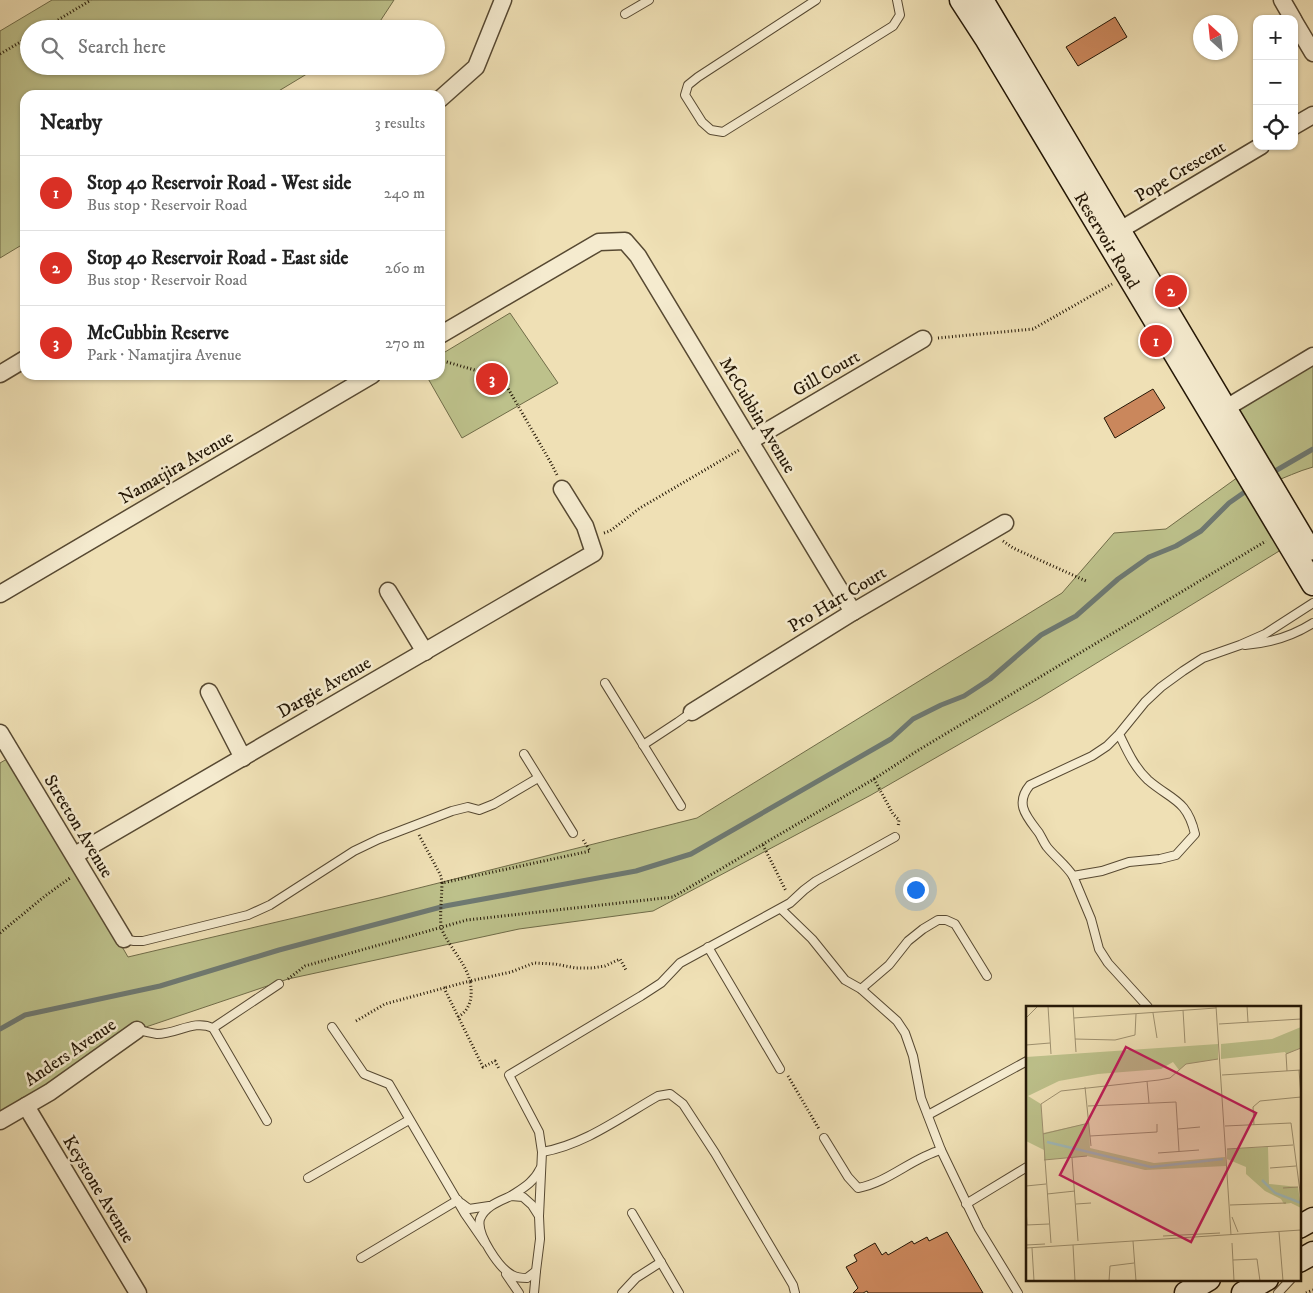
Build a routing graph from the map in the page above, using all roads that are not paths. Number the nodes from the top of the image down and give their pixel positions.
1 (503, 0) edge
2 (649, 0) edge
3 (816, 0) edge
4 (961, 0) edge
5 (982, 0) edge
6 (1282, 0) edge
7 (899, 1) edge
8 (625, 14) dead end
9 (1291, 15) edge
10 (1298, 27) edge
11 (1313, 53) edge
12 (445, 95) edge
13 (1313, 115) edge
14 (1298, 124) edge
15 (1254, 150) edge
16 (1113, 234) junction
17 (445, 332) edge
18 (923, 339) road end
19 (1313, 356) edge
20 (20, 362) edge
21 (0, 374) edge
22 (364, 380) edge
23 (1219, 412) junction
24 (750, 441) junction
25 (562, 489) road end
26 (1275, 506) junction
27 (1005, 523) dead end
28 (1313, 555) edge
29 (1313, 584) edge
30 (388, 591) dead end
31 (0, 594) edge
32 (1313, 603) edge
33 (854, 612) junction
34 (1313, 624) edge
35 (1240, 646) junction
36 (424, 652) junction
37 (605, 683) dead end
38 (209, 692) dead end
39 (692, 712) joint
40 (0, 733) edge
41 (1119, 734) junction
42 (643, 745) junction
43 (524, 754) dead end
44 (243, 758) junction
45 (6, 759) edge
46 (538, 778) junction
47 (680, 806) dead end
48 (573, 833) road end
49 (896, 837) road end
50 (79, 862) junction
51 (1074, 876) junction
52 (781, 909) junction
53 (124, 939) joint
54 (708, 947) junction
55 (987, 976) dead end
56 (279, 984) road end
57 (861, 989) junction
58 (1147, 1006) edge
59 (332, 1027) dead end
60 (212, 1028) junction
61 (137, 1030) joint
62 (1026, 1062) edge
63 (780, 1069) road end
64 (26, 1106) junction
65 (928, 1115) junction
66 (409, 1120) junction
67 (0, 1121) edge
68 (267, 1121) dead end
69 (824, 1138) road end
70 (942, 1150) junction
71 (542, 1152) junction
72 (541, 1168) junction
73 (1026, 1168) edge
74 (308, 1178) dead end
75 (510, 1196) junction
76 (458, 1200) junction
77 (966, 1204) junction
78 (489, 1206) junction
79 (632, 1213) dead end
80 (539, 1216) junction
81 (1313, 1219) edge
82 (1300, 1226) edge
83 (486, 1242) junction
84 (1313, 1255) edge
85 (361, 1258) dead end
86 (1300, 1261) edge
87 (661, 1262) junction
88 (500, 1265) junction
89 (1300, 1270) edge
90 (536, 1271) junction
91 (1233, 1280) edge
92 (1265, 1280) edge
93 (1290, 1280) edge
94 (138, 1293) edge
95 (519, 1293) edge
96 (534, 1293) edge
97 (622, 1293) edge
98 (679, 1293) edge
99 (795, 1293) edge
100 (1018, 1293) edge
101 (1241, 1293) edge
102 (1278, 1293) edge

1 - 12 street
2 - 8 lane
3 - 7 lane
4 - 16 main road, Reservoir Road
5 - 16 main road, Reservoir Road
6 - 9 street
10 - 11 street
13 - 14 street
15 - 16 street, Pope Crescent
16 - 23 main road, Reservoir Road
16 - 23 main road, Reservoir Road
17 - 24 street, McCubbin Avenue
18 - 24 street, Gill Court
19 - 23 street
20 - 21 street
22 - 31 street, Namatjira Avenue
23 - 26 main road, Reservoir Road
24 - 33 street, McCubbin Avenue
25 - 36 street, Dargie Avenue
26 - 28 main road, Reservoir Road
26 - 29 main road, Reservoir Road
27 - 33 street, Pro Hart Court
30 - 36 street
32 - 35 lane
33 - 39 street, Pro Hart Court
34 - 35 lane
35 - 41 lane
36 - 44 street, Dargie Avenue
37 - 42 lane
38 - 44 street
39 - 42 lane
40 - 45 street, Streeton Avenue
41 - 51 lane
41 - 51 lane
42 - 47 lane
43 - 46 lane
44 - 50 street, Dargie Avenue
45 - 50 street, Streeton Avenue
46 - 48 lane
46 - 53 lane
49 - 52 lane
50 - 53 street, Streeton Avenue
51 - 58 lane
52 - 54 lane
52 - 57 lane
54 - 63 lane
54 - 71 lane
55 - 57 lane
56 - 60 lane
57 - 65 lane
59 - 66 lane
60 - 61 lane
60 - 68 lane
61 - 64 street, Anders Avenue
62 - 65 lane
64 - 67 street, Anders Avenue
64 - 94 street, Keystone Avenue
65 - 70 lane
66 - 74 lane
66 - 76 lane
69 - 70 lane
70 - 77 lane
71 - 72 lane
71 - 99 lane
72 - 75 lane
72 - 80 lane
73 - 77 lane
75 - 78 lane
75 - 80 lane
76 - 78 lane
76 - 83 lane
76 - 85 lane
77 - 100 lane
78 - 83 lane
79 - 87 lane
80 - 90 lane
81 - 82 main road
83 - 88 lane
84 - 86 main road
84 - 89 lane
87 - 97 lane
87 - 98 lane
88 - 90 lane
88 - 95 lane
90 - 96 lane
91 - 101 main road
92 - 101 main road
93 - 102 lane

